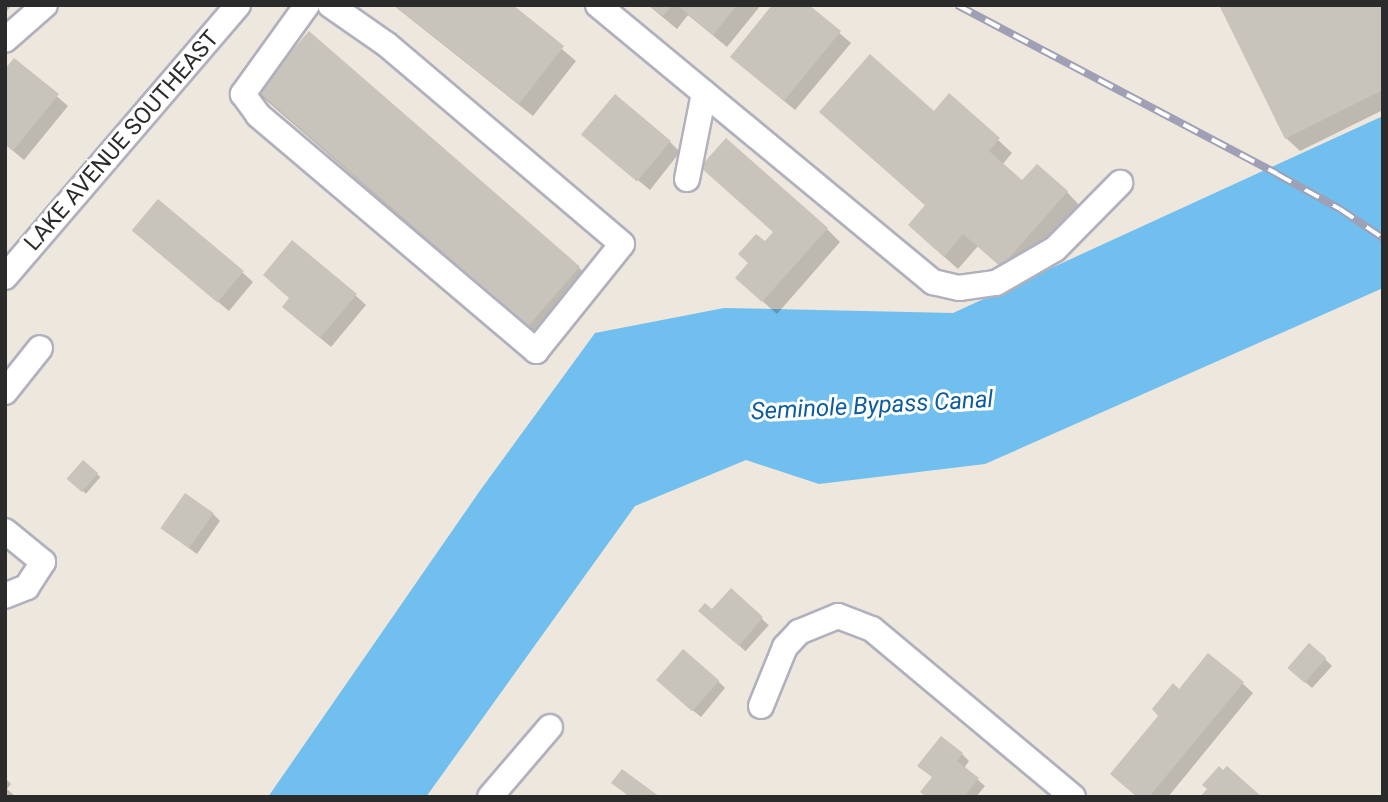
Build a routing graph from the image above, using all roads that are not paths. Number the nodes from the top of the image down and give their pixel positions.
1 (45, 5) edge
2 (238, 5) edge
3 (330, 5) edge
4 (598, 5) edge
5 (303, 7) edge
6 (5, 40) edge
7 (704, 93) junction
8 (687, 179) dead end
9 (1120, 183) dead end
10 (5, 277) edge
11 (40, 348) dead end
12 (5, 393) edge
13 (5, 531) edge
14 (5, 596) edge
15 (761, 706) dead end
16 (550, 727) dead end
17 (490, 797) edge
18 (1073, 797) edge

1 - 6 street
2 - 10 street, LAKE AVENUE SOUTHEAST
3 - 5 street
4 - 7 street
7 - 8 street
7 - 9 street
11 - 12 street
13 - 14 street
15 - 18 street
16 - 17 street

